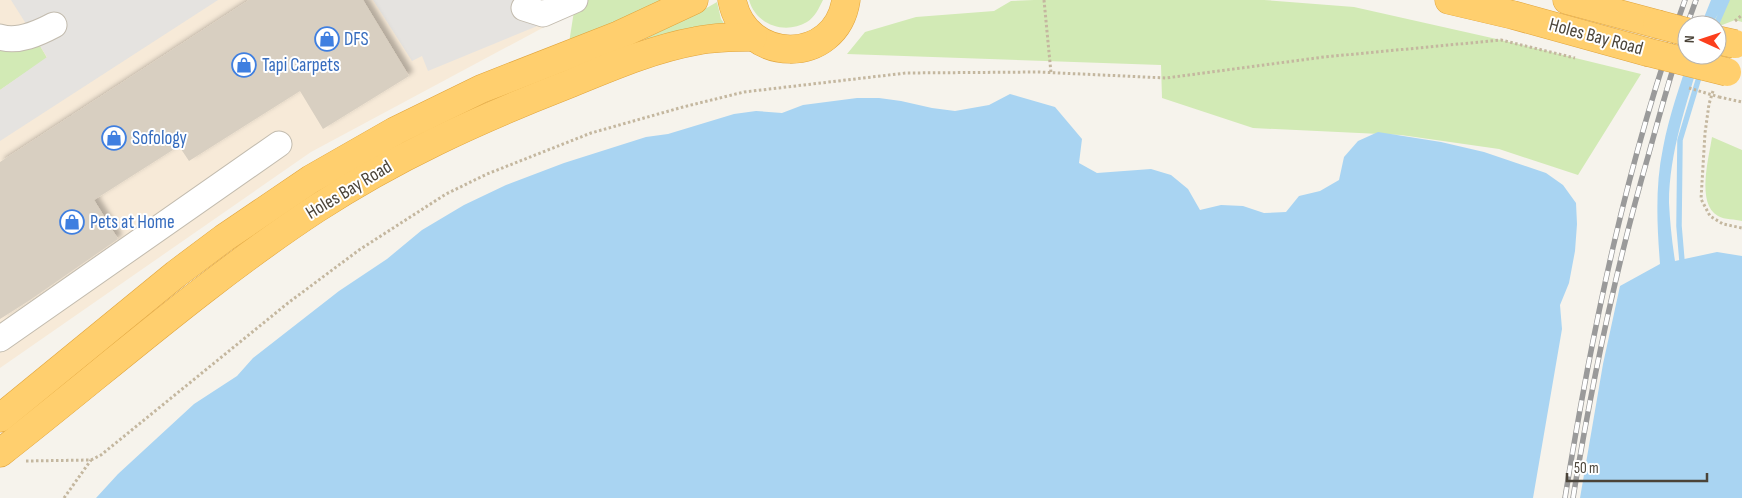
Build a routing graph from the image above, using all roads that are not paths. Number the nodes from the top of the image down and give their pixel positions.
1 (575, 0) edge
2 (694, 0) edge
3 (732, 0) edge
4 (865, 0) edge
5 (1449, 0) edge
6 (1567, 0) edge
7 (525, 7) edge
8 (844, 9) edge
9 (54, 25) dead end
10 (1677, 29) edge
11 (0, 36) edge
12 (753, 37) junction
13 (1726, 83) edge
14 (279, 144) dead end
15 (0, 339) edge
16 (0, 418) edge
17 (12, 457) edge

1 - 7 lane
2 - 16 highway, Holes Bay Road
3 - 12 highway
4 - 8 highway
5 - 13 highway, Holes Bay Road, bridge
6 - 10 highway, Holes Bay Road, bridge
8 - 12 highway
9 - 11 lane
12 - 17 highway, Holes Bay Road
14 - 15 lane

